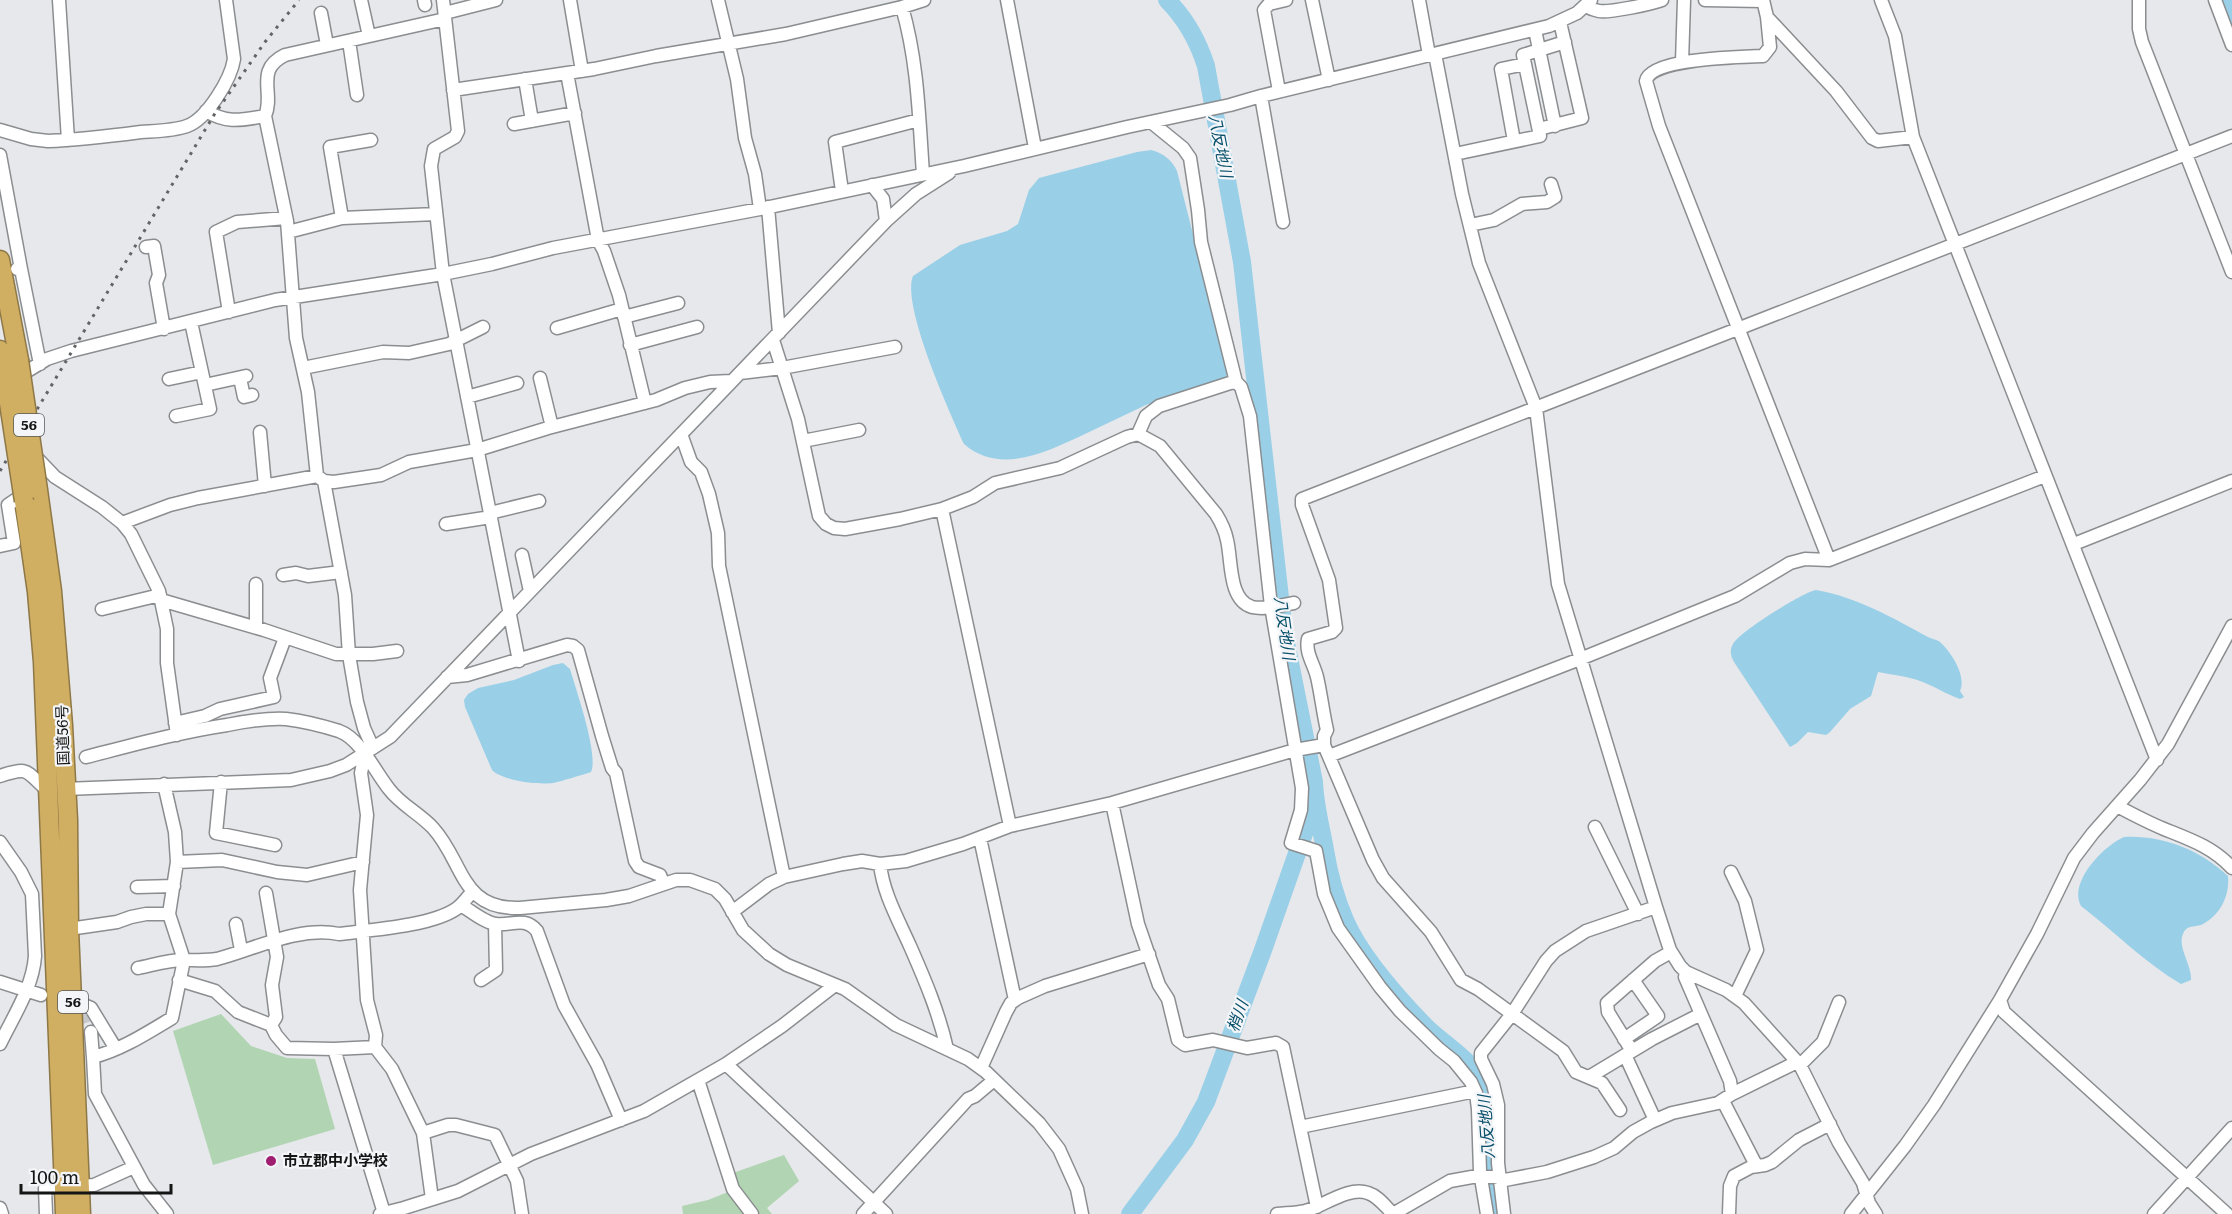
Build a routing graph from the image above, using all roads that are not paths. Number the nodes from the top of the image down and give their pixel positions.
1 (59, 0) edge
2 (226, 0) edge
3 (361, 0) edge
4 (443, 0) edge
5 (495, 0) edge
6 (570, 0) edge
7 (718, 0) edge
8 (924, 0) edge
9 (1007, 0) edge
10 (1286, 0) edge
11 (1312, 0) edge
12 (1419, 0) edge
13 (1662, 0) edge
14 (1684, 0) edge
15 (1705, 0) edge
16 (1763, 0) edge
17 (1881, 0) edge
18 (2139, 0) edge
19 (2215, 0) edge
20 (1588, 3) edge
21 (906, 4) edge
22 (1263, 4) edge
23 (321, 13) dead end
24 (445, 16) junction
25 (1767, 17) junction
26 (1560, 22) junction
27 (1535, 30) junction
28 (369, 36) junction
29 (349, 40) junction
30 (1565, 42) junction
31 (727, 44) junction
32 (327, 45) junction
33 (2232, 45) edge
34 (1539, 48) junction
35 (1432, 54) junction
36 (1682, 62) junction
37 (1525, 64) junction
38 (582, 71) junction
39 (567, 73) junction
40 (525, 79) junction
41 (1329, 80) junction
42 (453, 90) junction
43 (1279, 91) junction
44 (357, 95) dead end
45 (1261, 96) junction
46 (206, 111) junction
47 (575, 113) junction
48 (265, 116) junction
49 (919, 120) junction
50 (532, 121) junction
51 (1151, 122) junction
52 (513, 124) dead end
53 (1555, 126) junction
54 (1539, 129) junction
55 (0, 130) edge
56 (2232, 136) edge
57 (1913, 137) junction
58 (68, 140) junction
59 (371, 140) dead end
60 (1514, 141) junction
61 (1035, 148) junction
62 (1455, 154) junction
63 (2186, 154) junction
64 (0, 155) edge
65 (964, 166) junction
66 (923, 174) junction
67 (1551, 184) dead end
68 (872, 185) junction
69 (842, 191) junction
70 (764, 208) junction
71 (436, 214) junction
72 (286, 218) junction
73 (342, 218) junction
74 (886, 221) junction
75 (1283, 222) dead end
76 (1470, 225) junction
77 (288, 232) junction
78 (598, 240) junction
79 (1955, 245) junction
80 (146, 247) dead end
81 (0, 260) edge
82 (2232, 272) edge
83 (443, 274) junction
84 (293, 297) junction
85 (678, 303) dead end
86 (229, 312) junction
87 (623, 313) junction
88 (191, 322) junction
89 (483, 327) dead end
90 (556, 328) dead end
91 (164, 329) junction
92 (1739, 329) junction
93 (692, 331) dead end
94 (776, 336) junction
95 (457, 342) junction
96 (630, 345) junction
97 (895, 347) dead end
98 (7, 358) edge
99 (40, 364) junction
100 (303, 368) junction
101 (782, 368) junction
102 (736, 377) junction
103 (540, 378) dead end
104 (169, 379) dead end
105 (203, 379) junction
106 (1236, 382) junction
107 (517, 383) dead end
108 (0, 389) edge
109 (252, 395) dead end
110 (467, 397) junction
111 (645, 403) junction
112 (1536, 408) junction
113 (176, 416) dead end
114 (0, 421) edge
115 (552, 427) junction
116 (859, 430) dead end
117 (260, 432) dead end
118 (681, 434) junction
119 (1138, 434) junction
120 (803, 441) junction
121 (477, 450) junction
122 (52, 474) junction
123 (2045, 476) junction
124 (320, 479) junction
125 (2232, 481) edge
126 (265, 486) junction
127 (539, 501) dead end
128 (942, 509) junction
129 (491, 515) junction
130 (122, 523) junction
131 (446, 524) dead end
132 (2074, 544) junction
133 (0, 546) edge
134 (522, 555) dead end
135 (1829, 560) junction
136 (341, 572) junction
137 (283, 575) dead end
138 (256, 584) dead end
139 (530, 591) junction
140 (160, 598) junction
141 (1282, 604) junction
142 (102, 609) dead end
143 (510, 612) junction
144 (2232, 626) edge
145 (256, 627) junction
146 (285, 638) junction
147 (397, 651) dead end
148 (349, 655) junction
149 (1580, 659) junction
150 (519, 661) junction
151 (447, 677) junction
152 (176, 729) junction
153 (1298, 749) junction
154 (1324, 749) junction
155 (369, 751) junction
156 (86, 758) dead end
157 (2157, 760) junction
158 (0, 776) edge
159 (221, 782) junction
160 (164, 784) junction
161 (57, 790) junction
162 (1112, 803) junction
163 (2117, 806) junction
164 (1010, 826) junction
165 (1595, 827) dead end
166 (980, 838) junction
167 (0, 842) edge
168 (275, 845) dead end
169 (177, 862) junction
170 (363, 862) junction
171 (880, 864) junction
172 (2232, 868) edge
173 (1731, 872) dead end
174 (784, 877) junction
175 (663, 883) junction
176 (174, 886) junction
177 (137, 887) dead end
178 (472, 892) junction
179 (266, 893) dead end
180 (461, 905) junction
181 (1656, 908) junction
182 (732, 912) junction
183 (169, 914) junction
184 (1638, 914) junction
185 (236, 924) dead end
186 (495, 924) junction
187 (61, 931) junction
188 (364, 931) junction
189 (33, 933) junction
190 (274, 941) junction
191 (241, 950) junction
192 (1671, 952) junction
193 (1149, 954) junction
194 (184, 960) junction
195 (138, 968) dead end
196 (1686, 972) junction
197 (179, 980) junction
198 (481, 980) dead end
199 (1633, 980) junction
200 (0, 982) edge
201 (835, 985) junction
202 (26, 990) junction
203 (41, 995) dead end
204 (1735, 996) junction
205 (72, 1000) junction
206 (1015, 1000) junction
207 (2000, 1000) junction
208 (1839, 1002) dead end
209 (1512, 1014) junction
210 (1701, 1014) junction
211 (271, 1025) junction
212 (91, 1032) tunnel mouth
213 (1624, 1039) junction
214 (0, 1044) edge
215 (375, 1047) junction
216 (116, 1049) junction
217 (334, 1049) junction
218 (947, 1049) junction
219 (1628, 1053) junction
220 (93, 1057) junction
221 (1798, 1063) junction
222 (726, 1064) junction
223 (981, 1068) junction
224 (1589, 1077) junction
225 (698, 1080) junction
226 (994, 1080) junction
227 (1475, 1091) junction
228 (1727, 1097) junction
229 (1620, 1110) dead end
230 (621, 1120) junction
231 (1655, 1120) junction
232 (1830, 1124) junction
233 (1300, 1127) junction
234 (2232, 1128) edge
235 (423, 1132) junction
236 (509, 1164) junction
237 (1756, 1165) junction
238 (134, 1167) junction
239 (1481, 1178) junction
240 (1500, 1178) junction
241 (2187, 1178) junction
242 (72, 1187) junction
243 (1866, 1195) junction
244 (432, 1199) junction
245 (874, 1203) junction
246 (1317, 1207) junction
247 (0, 1209) edge
248 (405, 1211) edge
249 (382, 1213) edge
250 (2, 1214) edge
251 (46, 1214) edge
252 (65, 1214) edge
253 (81, 1214) edge
254 (167, 1214) edge
255 (522, 1214) edge
256 (752, 1214) edge
257 (863, 1214) edge
258 (886, 1214) edge
259 (1082, 1214) edge
260 (1277, 1214) edge
261 (1393, 1214) edge
262 (1487, 1214) edge
263 (1504, 1214) edge
264 (1729, 1214) edge
265 (1851, 1214) edge
266 (1876, 1214) edge
267 (2154, 1214) edge
268 (2227, 1214) edge

1 - 58 street
2 - 46 street
3 - 28 street
4 - 24 street
5 - 24 street
6 - 38 street
7 - 31 street
8 - 21 street
9 - 61 street
10 - 22 street
11 - 41 street
12 - 35 street
13 - 20 street
14 - 36 street
15 - 16 street
16 - 25 street
17 - 57 street
18 - 63 street
19 - 33 street
20 - 26 street
21 - 31 street
21 - 49 street
22 - 43 street
23 - 32 street
24 - 28 street
24 - 42 street
25 - 36 street
25 - 57 street
26 - 27 street
26 - 30 street
27 - 34 street
27 - 35 street
28 - 29 street
29 - 32 street
29 - 44 street
30 - 34 street
30 - 53 street
31 - 38 street
31 - 70 street
32 - 48 street
34 - 37 street
34 - 53 street
35 - 41 street
35 - 62 street
36 - 92 street
37 - 54 street
37 - 60 street
38 - 39 street
39 - 40 street
39 - 47 street
40 - 42 street
40 - 50 street
41 - 43 street
42 - 71 street
43 - 45 street
45 - 51 street
45 - 75 street
46 - 48 street
46 - 58 street
47 - 50 street
47 - 78 street
48 - 72 street
49 - 66 street
49 - 69 street
50 - 52 street
51 - 61 street
51 - 106 street
53 - 54 street
54 - 60 street
55 - 58 street
56 - 63 street
57 - 79 street
59 - 73 street
60 - 62 street
61 - 65 street
62 - 76 street
63 - 79 street
63 - 82 street
64 - 99 street
65 - 66 street
65 - 74 street
66 - 68 street
67 - 76 street
68 - 69 street
68 - 74 street
69 - 70 street
70 - 78 street
70 - 94 street
71 - 73 street
71 - 83 street
72 - 77 street
72 - 86 street
73 - 77 street
74 - 94 street
76 - 112 street
77 - 84 street
78 - 83 street
78 - 87 street
79 - 92 street
79 - 123 street
80 - 91 street
81 - 98 highway, 国道56号 / 56
83 - 84 street
83 - 95 street
84 - 86 street
84 - 100 street
85 - 87 street
86 - 88 street
87 - 90 street
87 - 96 street
88 - 91 street
88 - 105 street
89 - 95 street
91 - 99 street
92 - 112 street
92 - 135 street
93 - 96 street
94 - 101 street
94 - 102 street
95 - 100 street
95 - 110 street
96 - 111 street
97 - 101 street
98 - 161 highway, 国道56号 / 56, bridge
99 - 108 street
100 - 124 street
101 - 102 street
101 - 120 street
102 - 111 street
102 - 118 street
103 - 115 street
104 - 105 street
105 - 109 street
105 - 113 street
106 - 119 street
106 - 141 street
107 - 110 street
110 - 121 street
111 - 115 street
112 - 149 street
112 - 154 street
114 - 122 street
115 - 121 street
116 - 120 street
117 - 126 street
118 - 139 street
118 - 174 street
119 - 128 street
119 - 141 street
120 - 128 street
121 - 124 street
121 - 129 street
122 - 130 street
122 - 133 street
123 - 132 street
123 - 135 street
124 - 126 street
124 - 136 street
125 - 132 street
126 - 130 street
127 - 129 street
128 - 164 street
129 - 131 street
129 - 143 street
130 - 140 street
132 - 157 street
134 - 139 street
135 - 149 street
136 - 137 street
136 - 148 street
138 - 145 street
139 - 143 street
140 - 142 street
140 - 145 street
140 - 152 street
141 - 153 street
143 - 150 street
143 - 151 street
144 - 157 street
145 - 146 street
146 - 148 street
146 - 152 street
147 - 148 street
148 - 155 street
149 - 154 street
149 - 181 street
150 - 151 street
150 - 175 street
151 - 155 street
152 - 155 street
152 - 156 street
153 - 154 street
153 - 162 street
153 - 227 street
154 - 209 street
155 - 159 street
155 - 170 street
155 - 178 street
157 - 163 street
158 - 161 street
159 - 160 street
159 - 168 street
160 - 161 street
160 - 169 street
161 - 187 highway, 国道56号 / 56
162 - 164 street
162 - 193 street
163 - 172 street
163 - 207 street
164 - 166 street
165 - 184 street
166 - 171 street
166 - 206 street
167 - 189 street
169 - 170 street
169 - 176 street
170 - 188 street
171 - 174 street
171 - 218 street
173 - 204 street
174 - 182 street
175 - 178 street
175 - 182 street
176 - 177 street
176 - 183 street
178 - 180 street
179 - 190 street
180 - 186 street
180 - 188 street
181 - 184 street
181 - 192 street
182 - 201 street
183 - 187 street
183 - 194 street
184 - 209 street
185 - 191 street
186 - 198 street
186 - 230 street
187 - 189 street
187 - 205 highway, 国道56号 / 56
187 - 242 highway, 国道56号 / 56
188 - 190 street
188 - 215 street
189 - 202 street
190 - 191 street
190 - 211 street
191 - 194 street
192 - 196 street
192 - 199 street
193 - 206 street
193 - 233 street
194 - 195 street
194 - 197 street
196 - 204 street
196 - 210 street
197 - 211 street
197 - 216 street
199 - 213 street
199 - 213 street
200 - 202 street
201 - 218 street
201 - 222 street
202 - 203 street
202 - 214 street
204 - 221 street
205 - 216 street
205 - 242 highway, 国道56号 / 56
206 - 223 street
207 - 241 street
207 - 243 street
208 - 221 street
209 - 224 street
209 - 240 street
210 - 219 street
210 - 228 street
211 - 217 street
212 - 220 street
213 - 219 street
215 - 217 street
215 - 235 street
216 - 220 street
217 - 249 street
218 - 223 street
219 - 224 street
219 - 231 street
220 - 238 street
221 - 228 street
221 - 232 street
222 - 225 street
222 - 245 street
223 - 226 street
224 - 229 street
225 - 230 street
225 - 256 street
226 - 245 street
226 - 259 street
227 - 233 street
227 - 239 street
228 - 231 street
228 - 237 street
230 - 236 street
231 - 240 street
232 - 237 street
232 - 243 street
233 - 246 street
234 - 241 street
235 - 236 street
235 - 244 street
236 - 244 street
236 - 255 street
237 - 264 street
238 - 242 street
238 - 254 street
239 - 240 street
239 - 261 street
239 - 262 street
240 - 263 street
241 - 267 street
241 - 268 street
242 - 251 street
242 - 252 highway, 国道56号 / 56
242 - 253 highway, 国道56号 / 56
243 - 265 street
243 - 266 street
244 - 248 street
245 - 257 street
245 - 258 street
246 - 260 street
246 - 261 street
247 - 250 street
248 - 249 street

